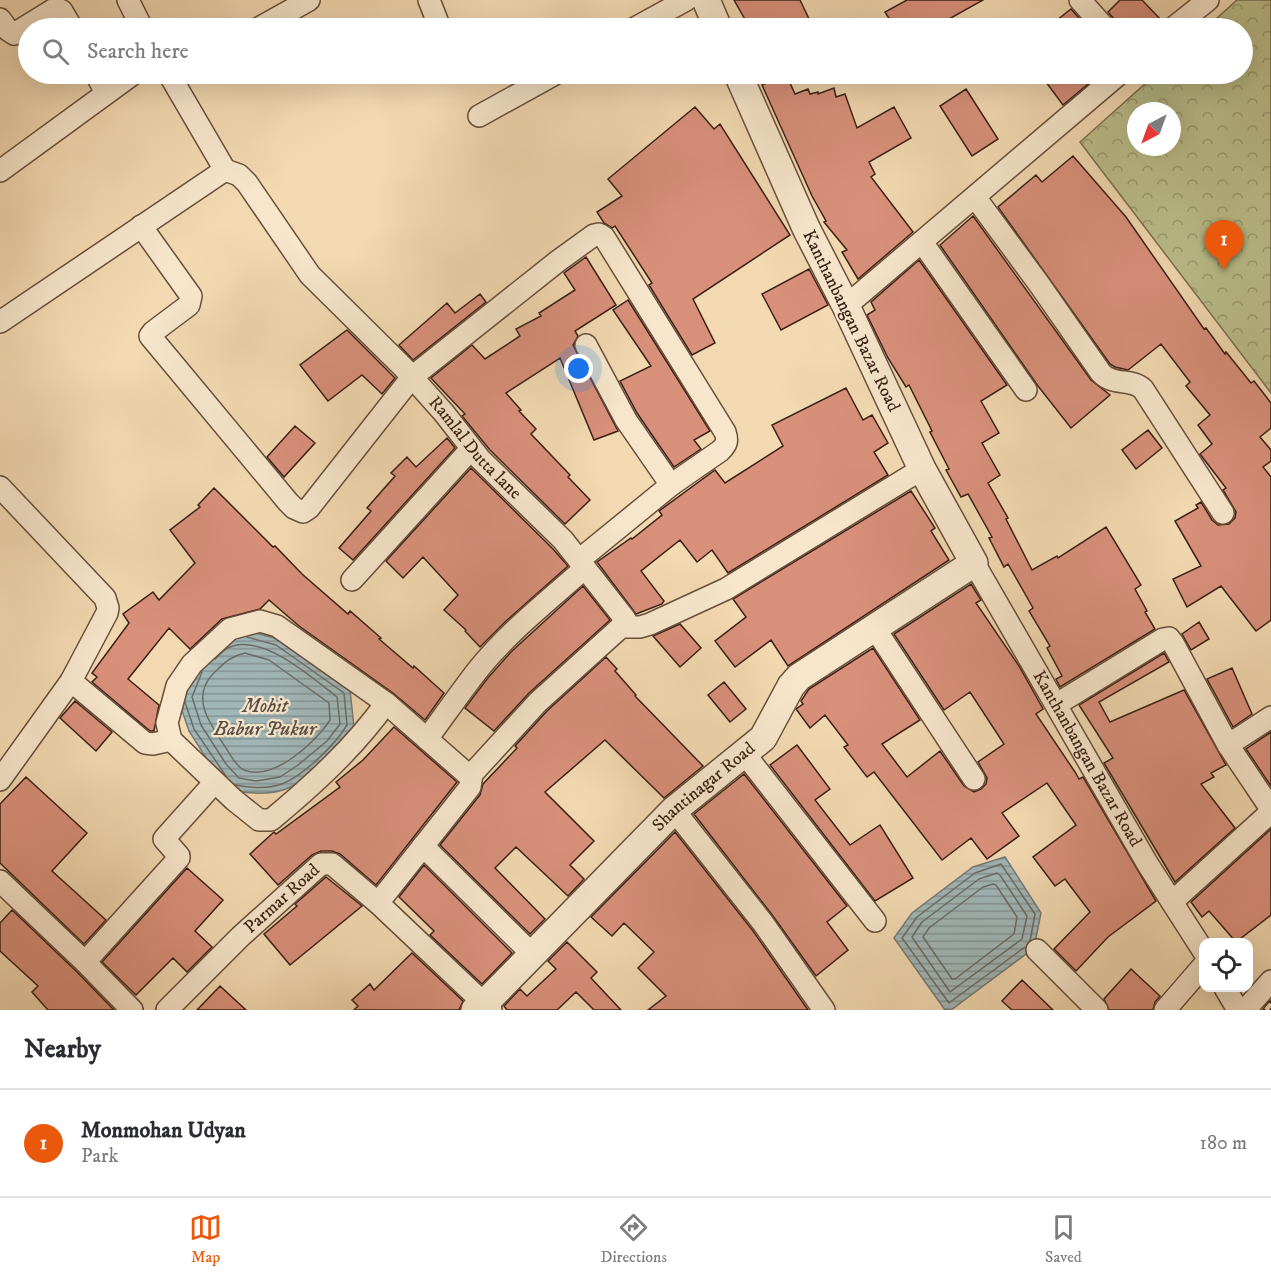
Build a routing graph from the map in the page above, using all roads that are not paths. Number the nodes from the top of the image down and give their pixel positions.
1 (128, 0) edge
2 (309, 0) edge
3 (429, 0) edge
4 (686, 0) edge
5 (706, 0) edge
6 (1080, 0) edge
7 (1208, 0) edge
8 (41, 18) edge
9 (66, 18) edge
10 (137, 18) edge
11 (277, 18) edge
12 (436, 18) edge
13 (653, 18) edge
14 (714, 18) edge
15 (1096, 18) edge
16 (1186, 18) edge
17 (0, 19) edge
18 (18, 32) edge
19 (101, 84) edge
20 (119, 84) edge
21 (179, 84) edge
22 (537, 84) edge
23 (742, 84) edge
24 (1107, 84) edge
25 (106, 93) junction
26 (479, 116) dead end
27 (225, 170) junction
28 (0, 171) edge
29 (975, 197) junction
30 (141, 226) junction
31 (922, 242) junction
32 (846, 306) junction
33 (0, 322) edge
34 (586, 345) dead end
35 (412, 377) junction
36 (1026, 390) dead end
37 (471, 449) junction
38 (922, 470) junction
39 (671, 485) junction
40 (0, 487) edge
41 (1223, 513) dead end
42 (582, 564) junction
43 (974, 564) junction
44 (352, 580) dead end
45 (621, 627) junction
46 (874, 627) junction
47 (71, 681) junction
48 (386, 703) junction
49 (1057, 704) junction
50 (1271, 717) edge
51 (427, 739) junction
52 (171, 740) junction
53 (1228, 745) junction
54 (744, 753) junction
55 (472, 774) junction
56 (974, 779) dead end
57 (0, 780) edge
58 (215, 782) junction
59 (674, 810) junction
60 (1271, 811) edge
61 (423, 846) junction
62 (0, 881) edge
63 (1172, 902) junction
64 (378, 903) junction
65 (875, 921) dead end
66 (1199, 946) edge
67 (1037, 951) dead end
68 (533, 955) junction
69 (86, 962) junction
70 (1199, 970) edge
71 (1271, 981) edge
72 (1228, 992) edge
73 (484, 1008) edge
74 (132, 1010) edge
75 (167, 1010) edge
76 (825, 1010) edge
77 (1097, 1010) edge
78 (1165, 1010) edge
79 (1238, 1010) edge
80 (1245, 1010) edge

1 - 10 street
2 - 11 street
3 - 12 street
4 - 13 street
5 - 14 street
6 - 15 street
7 - 16 street
8 - 9 street
17 - 18 street
19 - 25 street
20 - 25 street
21 - 27 street
22 - 26 street
23 - 32 street, Kanthanbangan Bazar Road
24 - 29 street
25 - 28 street
27 - 30 street
27 - 35 street, Ramlal Dutta lane
29 - 31 street
29 - 41 street
30 - 33 street
30 - 35 street
31 - 32 street
31 - 36 street
32 - 38 street, Kanthanbangan Bazar Road
34 - 39 street
35 - 37 street, Ramlal Dutta lane
35 - 39 street
37 - 42 street, Ramlal Dutta lane
37 - 44 street
38 - 43 street, Kanthanbangan Bazar Road
38 - 45 street
39 - 42 street
40 - 47 street
42 - 45 street, Ramlal Dutta lane
42 - 51 street
43 - 46 street, Shantinagar Road
43 - 49 street, Kanthanbangan Bazar Road
45 - 55 street
46 - 54 street, Shantinagar Road
46 - 56 street
47 - 52 street
47 - 57 street
48 - 51 street
48 - 52 street
48 - 58 street
49 - 53 street
49 - 63 street, Kanthanbangan Bazar Road
50 - 53 street
51 - 55 street
52 - 58 street
53 - 60 street
54 - 59 street, Shantinagar Road
54 - 65 street
55 - 61 street
58 - 69 street
59 - 68 street, Shantinagar Road
59 - 76 street
60 - 63 street
61 - 64 street
61 - 68 street
62 - 69 street
63 - 66 street, Kanthanbangan Bazar Road
64 - 73 street, Parmar Road
64 - 75 street, Parmar Road
67 - 77 street
68 - 73 street, Shantinagar Road
69 - 74 street
70 - 78 street
71 - 80 street
72 - 79 street

